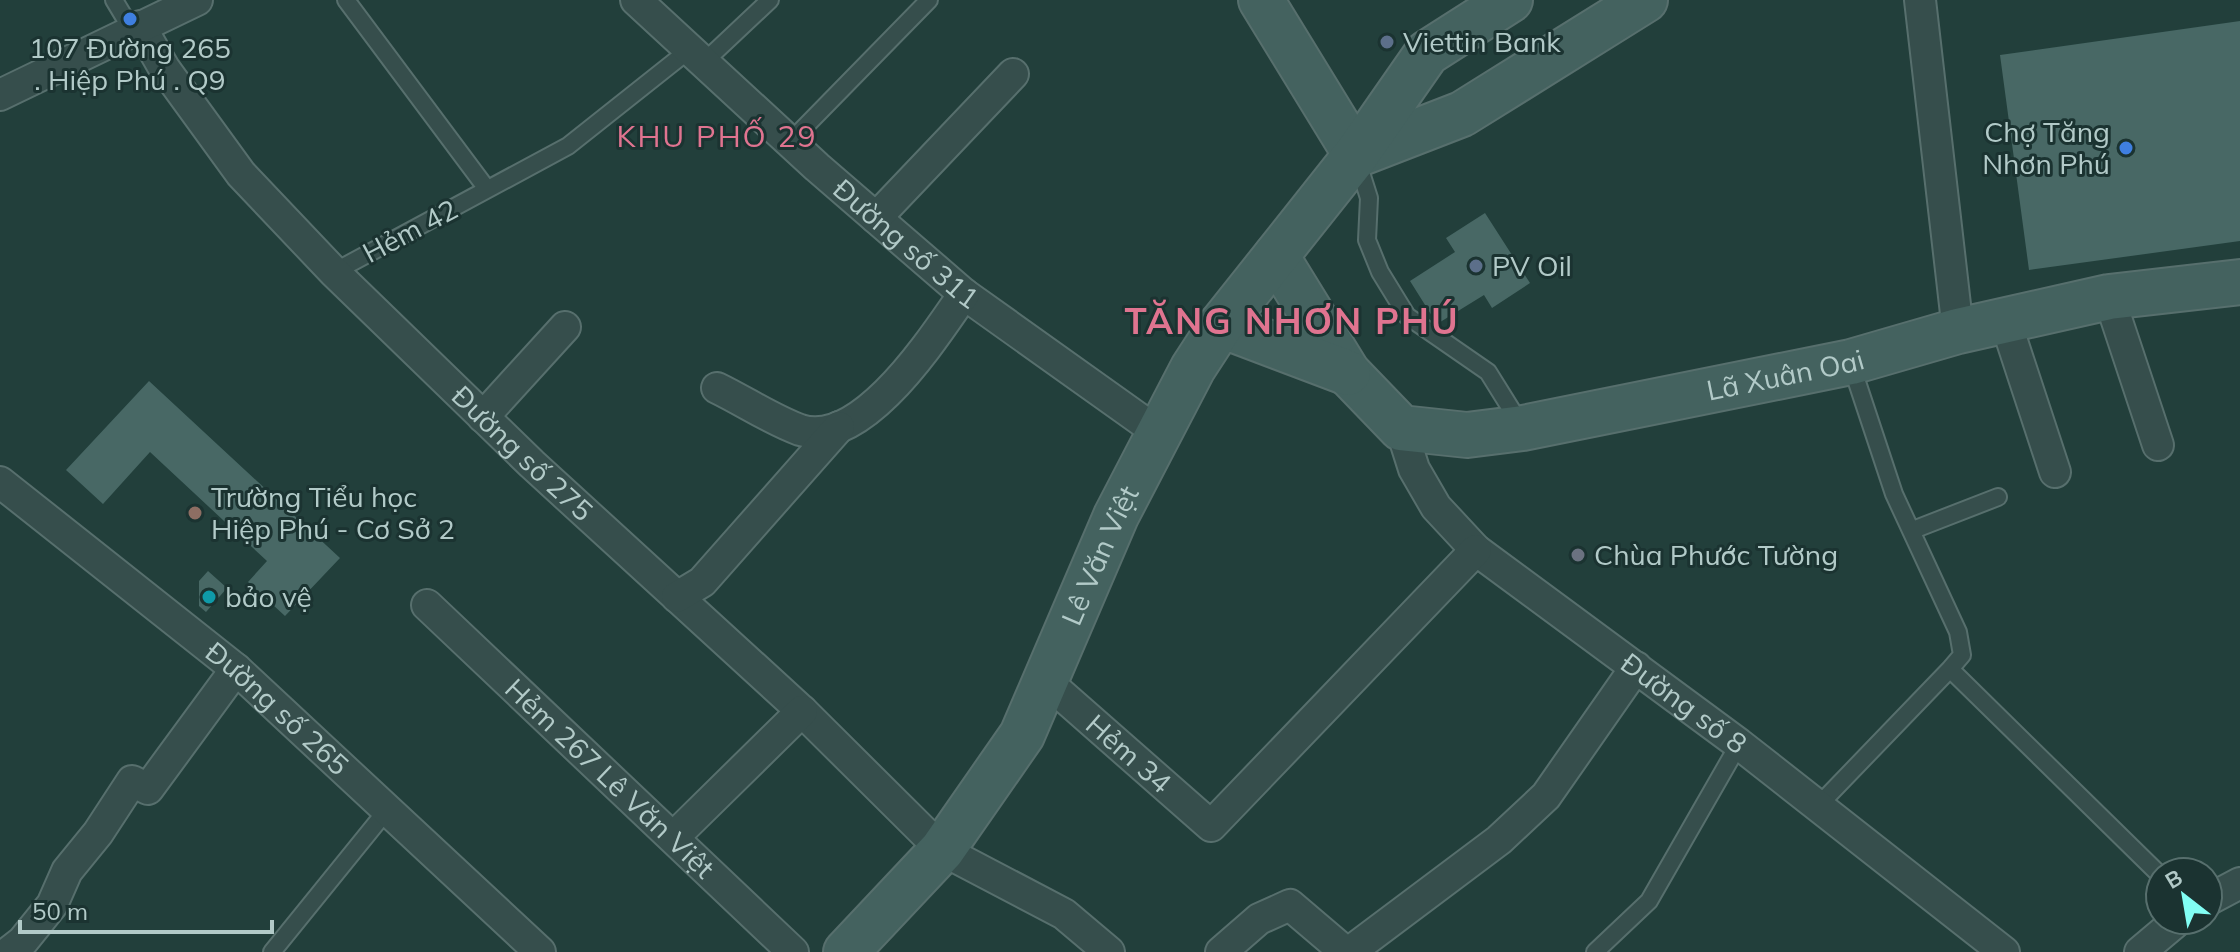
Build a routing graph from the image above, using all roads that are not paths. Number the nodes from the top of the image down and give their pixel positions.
1 (114, 0) edge
2 (197, 0) edge
3 (346, 0) edge
4 (636, 0) edge
5 (770, 0) edge
6 (929, 0) edge
7 (1261, 0) edge
8 (1510, 0) edge
9 (1645, 0) edge
10 (1920, 0) edge
11 (136, 28) junction
12 (696, 56) junction
13 (1013, 74) dead end
14 (0, 95) edge
15 (790, 142) junction
16 (1356, 155) junction
17 (487, 189) junction
18 (876, 218) junction
19 (1276, 256) junction
20 (334, 272) junction
21 (2240, 282) edge
22 (964, 294) junction
23 (2109, 297) junction
24 (2005, 320) junction
25 (1221, 325) junction
26 (565, 327) dead end
27 (1958, 331) junction
28 (1851, 362) junction
29 (1348, 373) junction
30 (717, 388) dead end
31 (483, 417) junction
32 (839, 427) junction
33 (1401, 428) junction
34 (1523, 428) junction
35 (1159, 433) junction
36 (2158, 445) dead end
37 (2055, 472) dead end
38 (0, 482) edge
39 (1998, 497) dead end
40 (1913, 530) junction
41 (1476, 550) junction
42 (677, 597) junction
43 (427, 605) dead end
44 (1636, 667) junction
45 (236, 669) junction
46 (1950, 669) junction
47 (1046, 681) junction
48 (802, 711) junction
49 (1739, 744) junction
50 (1817, 807) junction
51 (387, 810) junction
52 (684, 827) dead end
53 (942, 850) junction
54 (2144, 859) edge
55 (2159, 936) edge
56 (9, 952) edge
57 (272, 952) edge
58 (540, 952) edge
59 (793, 952) edge
60 (846, 952) edge
61 (1109, 952) edge
62 (1221, 952) edge
63 (1595, 952) edge
64 (2004, 952) edge
65 (2140, 952) edge

1 - 11 lane
2 - 11 street
3 - 17 lane
4 - 12 street, Đường số 311
5 - 12 lane, Hẻm 42
6 - 15 lane
7 - 16 main road
8 - 16 main road, Lê Văn Việt
9 - 16 main road
10 - 27 street
11 - 14 street
11 - 20 street, Đường số 275
12 - 15 street, Đường số 311
12 - 17 lane, Hẻm 42
13 - 18 street
15 - 18 street, Đường số 311
16 - 19 main road, Lê Văn Việt
16 - 34 lane
17 - 20 lane, Hẻm 42
18 - 22 street, Đường số 311
19 - 25 main road, Lê Văn Việt
19 - 29 main road
20 - 31 street, Đường số 275
21 - 23 main road, Lã Xuân Oai
22 - 32 street
22 - 35 street, Đường số 311
23 - 24 main road, Lã Xuân Oai
23 - 36 street
24 - 27 main road, Lã Xuân Oai
24 - 37 street
25 - 29 main road
25 - 35 main road, Lê Văn Việt
26 - 31 street
27 - 28 main road, Lã Xuân Oai
28 - 34 main road, Lã Xuân Oai
28 - 40 lane
29 - 33 main road
30 - 32 street
31 - 42 street, Đường số 275
32 - 42 street
33 - 34 main road, Lã Xuân Oai
33 - 41 street, Đường số 8
35 - 47 main road, Lê Văn Việt
38 - 45 street, Đường số 265
39 - 40 lane
40 - 46 lane
41 - 44 street, Đường số 8
41 - 47 street, Hẻm 34
42 - 48 street, Đường số 275
43 - 59 street, Hẻm 267 Lê Văn Việt
44 - 49 street, Đường số 8
44 - 62 street
45 - 51 street, Đường số 265
45 - 56 street
46 - 50 lane
46 - 54 lane
47 - 53 main road, Lê Văn Việt
48 - 52 street
48 - 53 street, Đường số 275
49 - 50 street, Đường số 8
49 - 63 lane
50 - 64 street, Đường số 8
51 - 57 lane
51 - 58 street, Đường số 265
53 - 60 main road, Lê Văn Việt
53 - 61 street, Đường số 275
55 - 65 street

